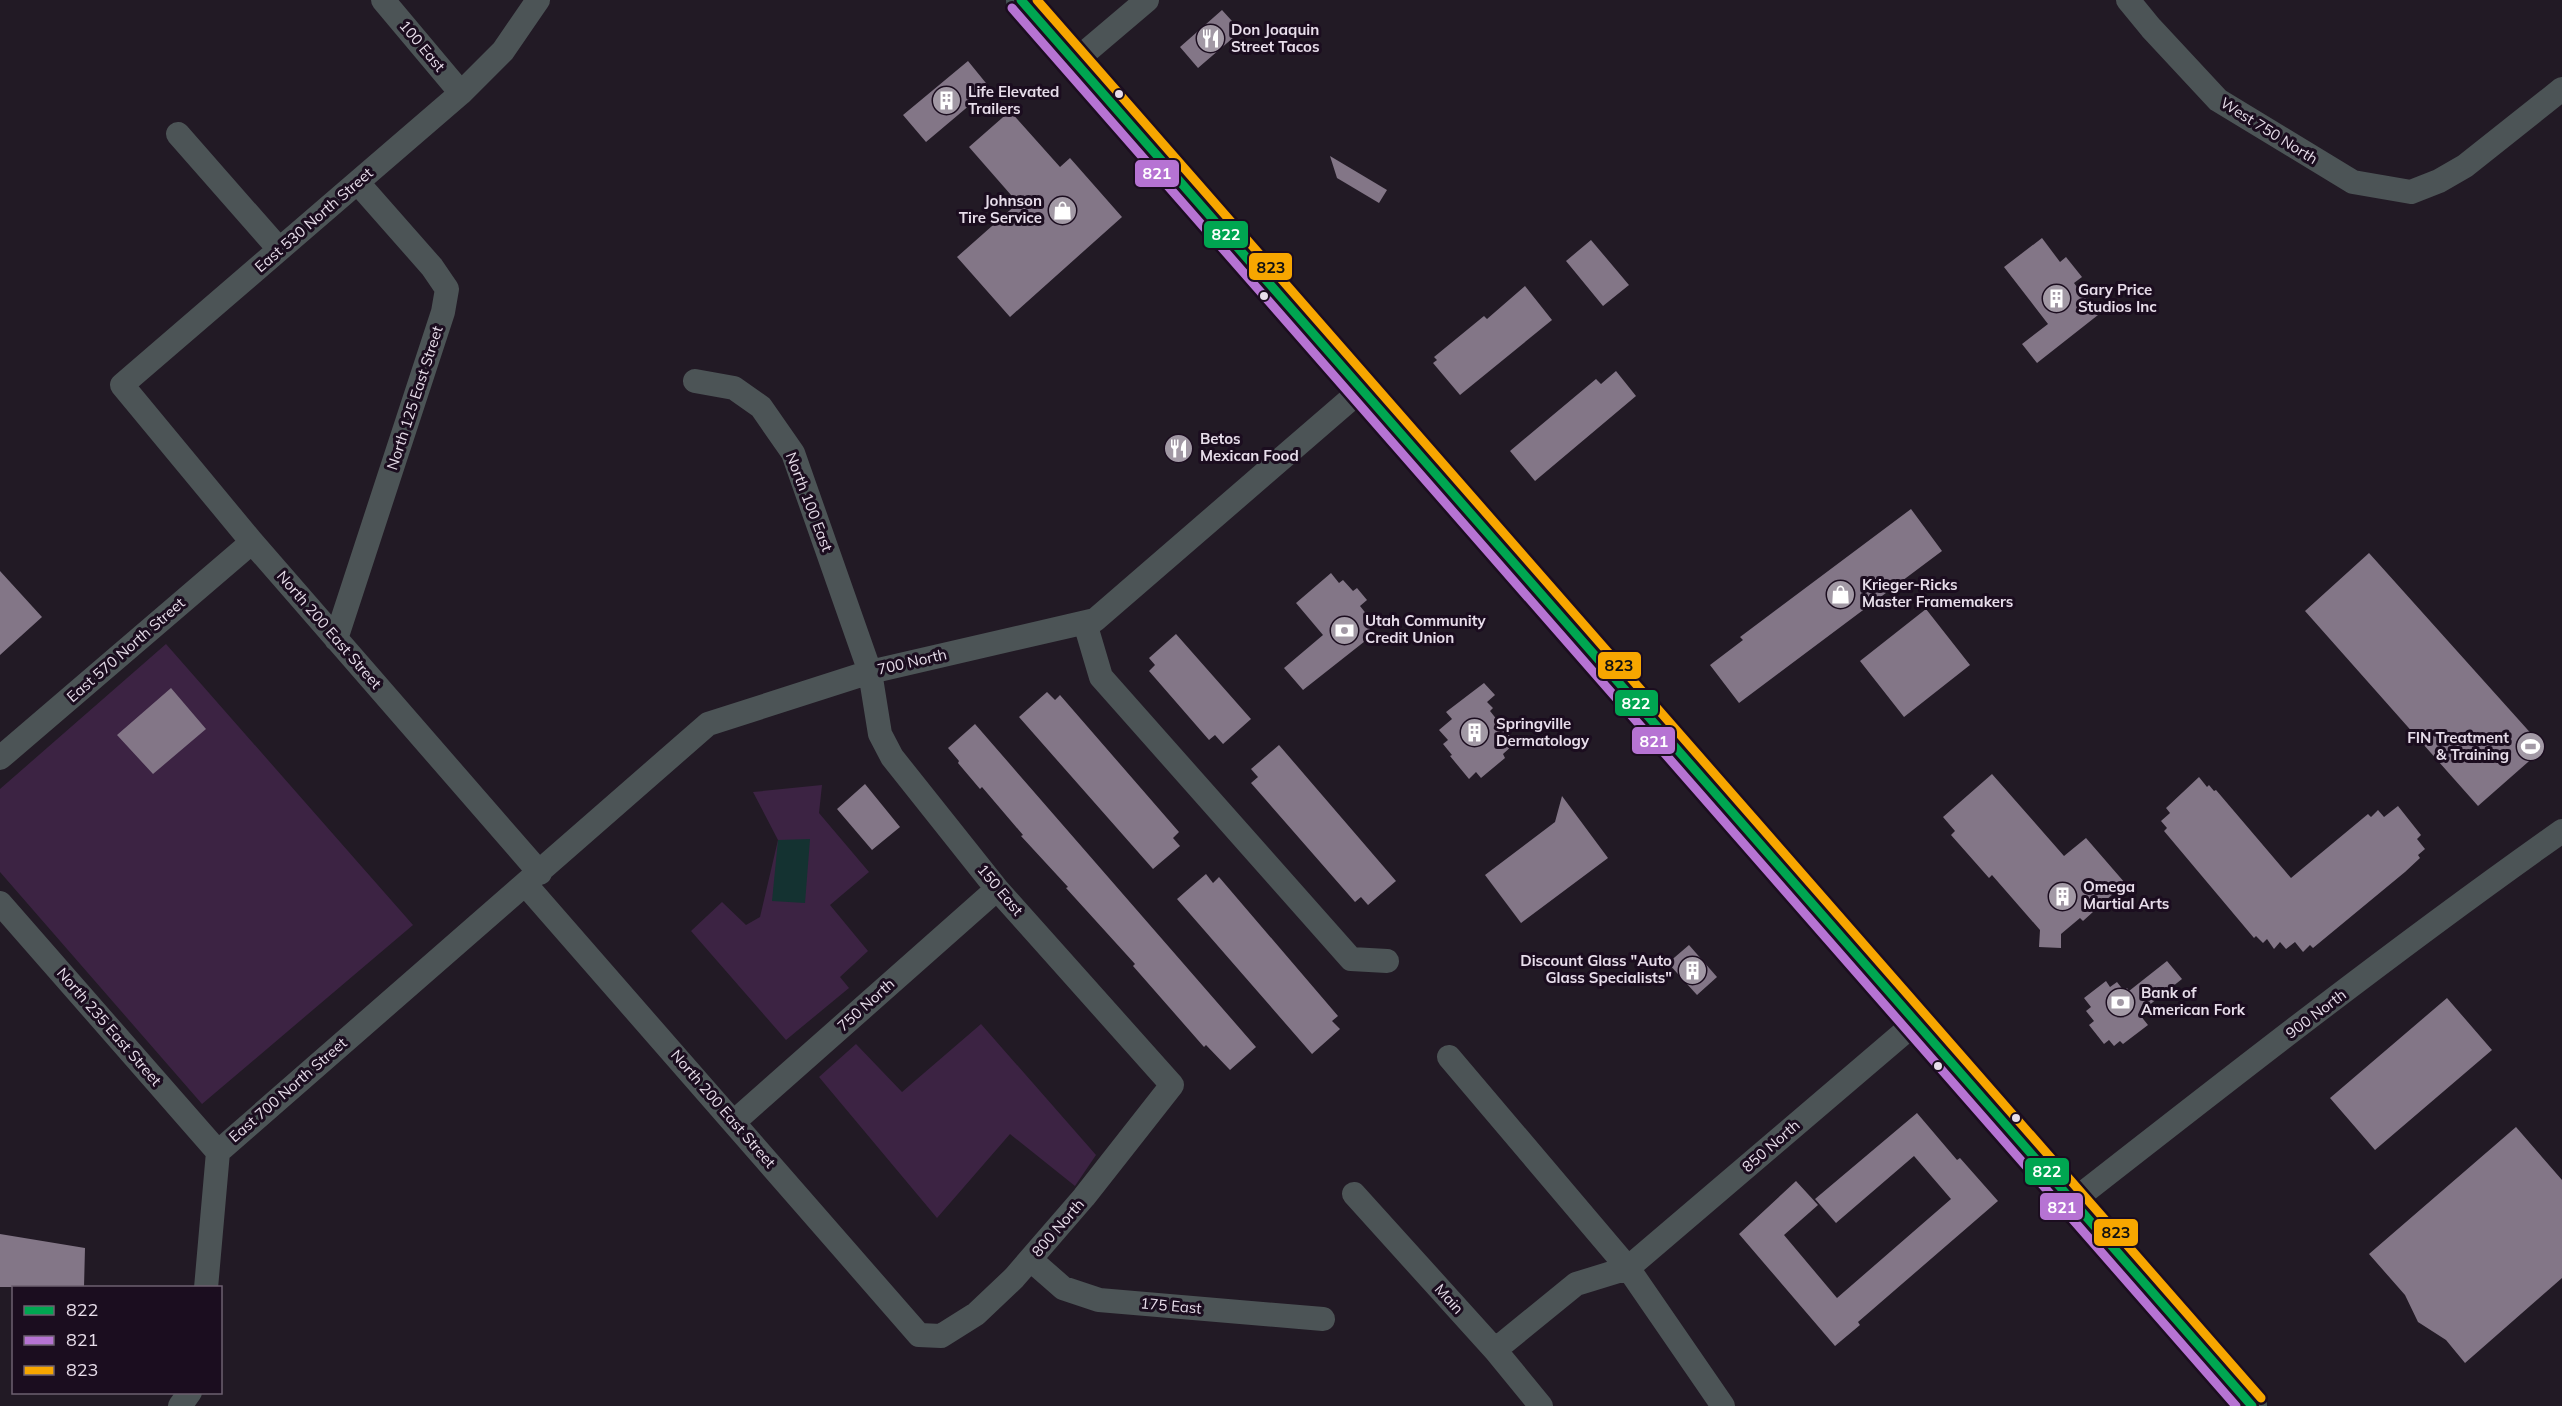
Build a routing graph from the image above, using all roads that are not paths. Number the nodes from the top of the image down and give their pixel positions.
1 (383, 0) edge
2 (537, 0) edge
3 (1021, 0) edge
4 (1147, 0) edge
5 (2128, 0) edge
6 (1074, 62) junction
7 (2562, 89) edge
8 (461, 93) junction
9 (178, 134) dead end
10 (358, 183) junction
11 (279, 249) junction
12 (695, 381) dead end
13 (122, 385) joint
14 (1361, 390) junction
15 (252, 542) junction
16 (1085, 622) junction
17 (336, 639) junction
18 (870, 672) junction
19 (0, 758) edge
20 (2562, 831) edge
21 (533, 879) junction
22 (997, 889) junction
23 (0, 903) edge
24 (461, 939) joint
25 (1387, 961) dead end
26 (1915, 1023) junction
27 (1449, 1058) dead end
28 (1172, 1085) joint
29 (735, 1121) junction
30 (218, 1152) junction
31 (1354, 1194) dead end
32 (2073, 1201) junction
33 (1031, 1260) junction
34 (1628, 1268) junction
35 (206, 1286) edge
36 (1323, 1319) dead end
37 (919, 1335) joint
38 (1495, 1350) junction
39 (1541, 1406) edge
40 (1723, 1406) edge
41 (2252, 1406) edge

1 - 8 street, 100 East
2 - 8 street, East 530 North Street
3 - 6 main road
4 - 6 street
5 - 7 street, West 750 North
6 - 14 main road
8 - 10 street, East 530 North Street
9 - 11 street
10 - 11 street, East 530 North Street
10 - 17 street, North 125 East Street
11 - 13 street, East 530 North Street
12 - 18 street, North 100 East
13 - 15 street, North 200 East Street
14 - 16 street, 700 North
14 - 26 main road
15 - 17 street, North 200 East Street
15 - 19 street, East 570 North Street
16 - 18 street, 700 North
16 - 25 street
17 - 21 street, North 200 East Street
18 - 21 street, 700 North
18 - 22 street, 150 East
20 - 32 street, 900 North
21 - 24 street, 700 North
21 - 29 street, North 200 East Street
22 - 28 street, 150 East
22 - 29 street, 750 North
23 - 30 street, North 235 East Street
24 - 30 street, East 700 North Street
26 - 32 main road
26 - 34 street, 850 North
27 - 34 street
28 - 33 street, 800 North
29 - 37 street, North 200 East Street
30 - 35 street, East 700 North Street
31 - 38 street, Main
32 - 41 main road
33 - 36 street, 175 East
33 - 37 street, 800 North
34 - 38 street
34 - 40 street
38 - 39 street, Main

